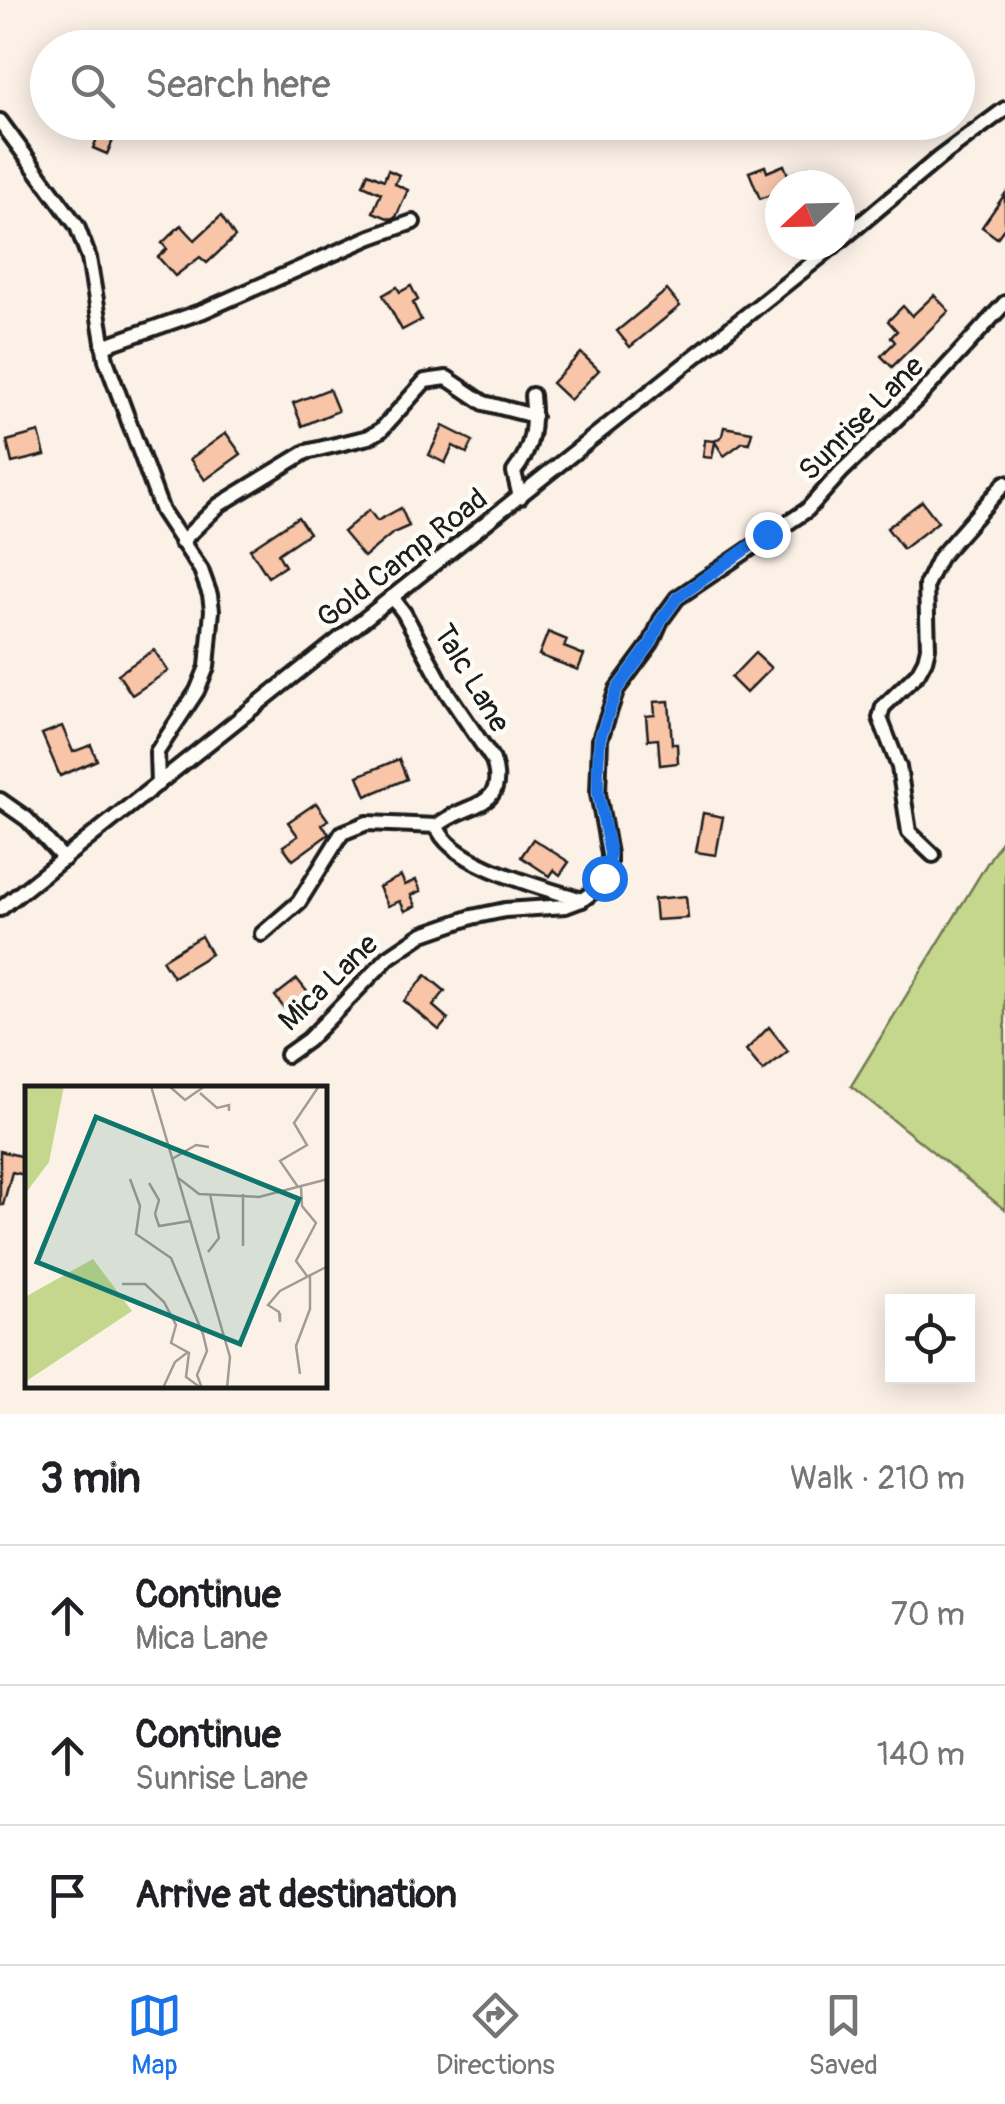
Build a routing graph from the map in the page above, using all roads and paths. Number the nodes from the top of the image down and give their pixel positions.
1 (1005, 109) edge
2 (0, 121) edge
3 (975, 131) edge
4 (963, 140) edge
5 (414, 222) dead end
6 (855, 229) edge
7 (817, 260) edge
8 (1005, 303) edge
9 (102, 346) junction
10 (532, 395) dead end
11 (534, 416) junction
12 (1005, 483) edge
13 (520, 497) junction
14 (181, 542) junction
15 (392, 597) junction
16 (158, 784) junction
17 (0, 800) edge
18 (437, 826) junction
19 (934, 855) dead end
20 (64, 859) junction
21 (582, 900) junction
22 (0, 909) edge
23 (262, 934) dead end
24 (288, 1055) dead end

1 - 3 street, Gold Camp Road
2 - 9 street
4 - 6 street, Gold Camp Road
5 - 9 street
7 - 13 street, Gold Camp Road
8 - 21 street, Sunrise Lane
9 - 14 street
10 - 11 street
11 - 13 street
11 - 14 street
12 - 19 street
13 - 15 street, Gold Camp Road
14 - 16 street
15 - 16 street, Gold Camp Road
15 - 18 street, Talc Lane
16 - 20 street, Gold Camp Road
17 - 20 street
18 - 21 street
18 - 23 street
20 - 22 street, Gold Camp Road
21 - 24 street, Mica Lane

